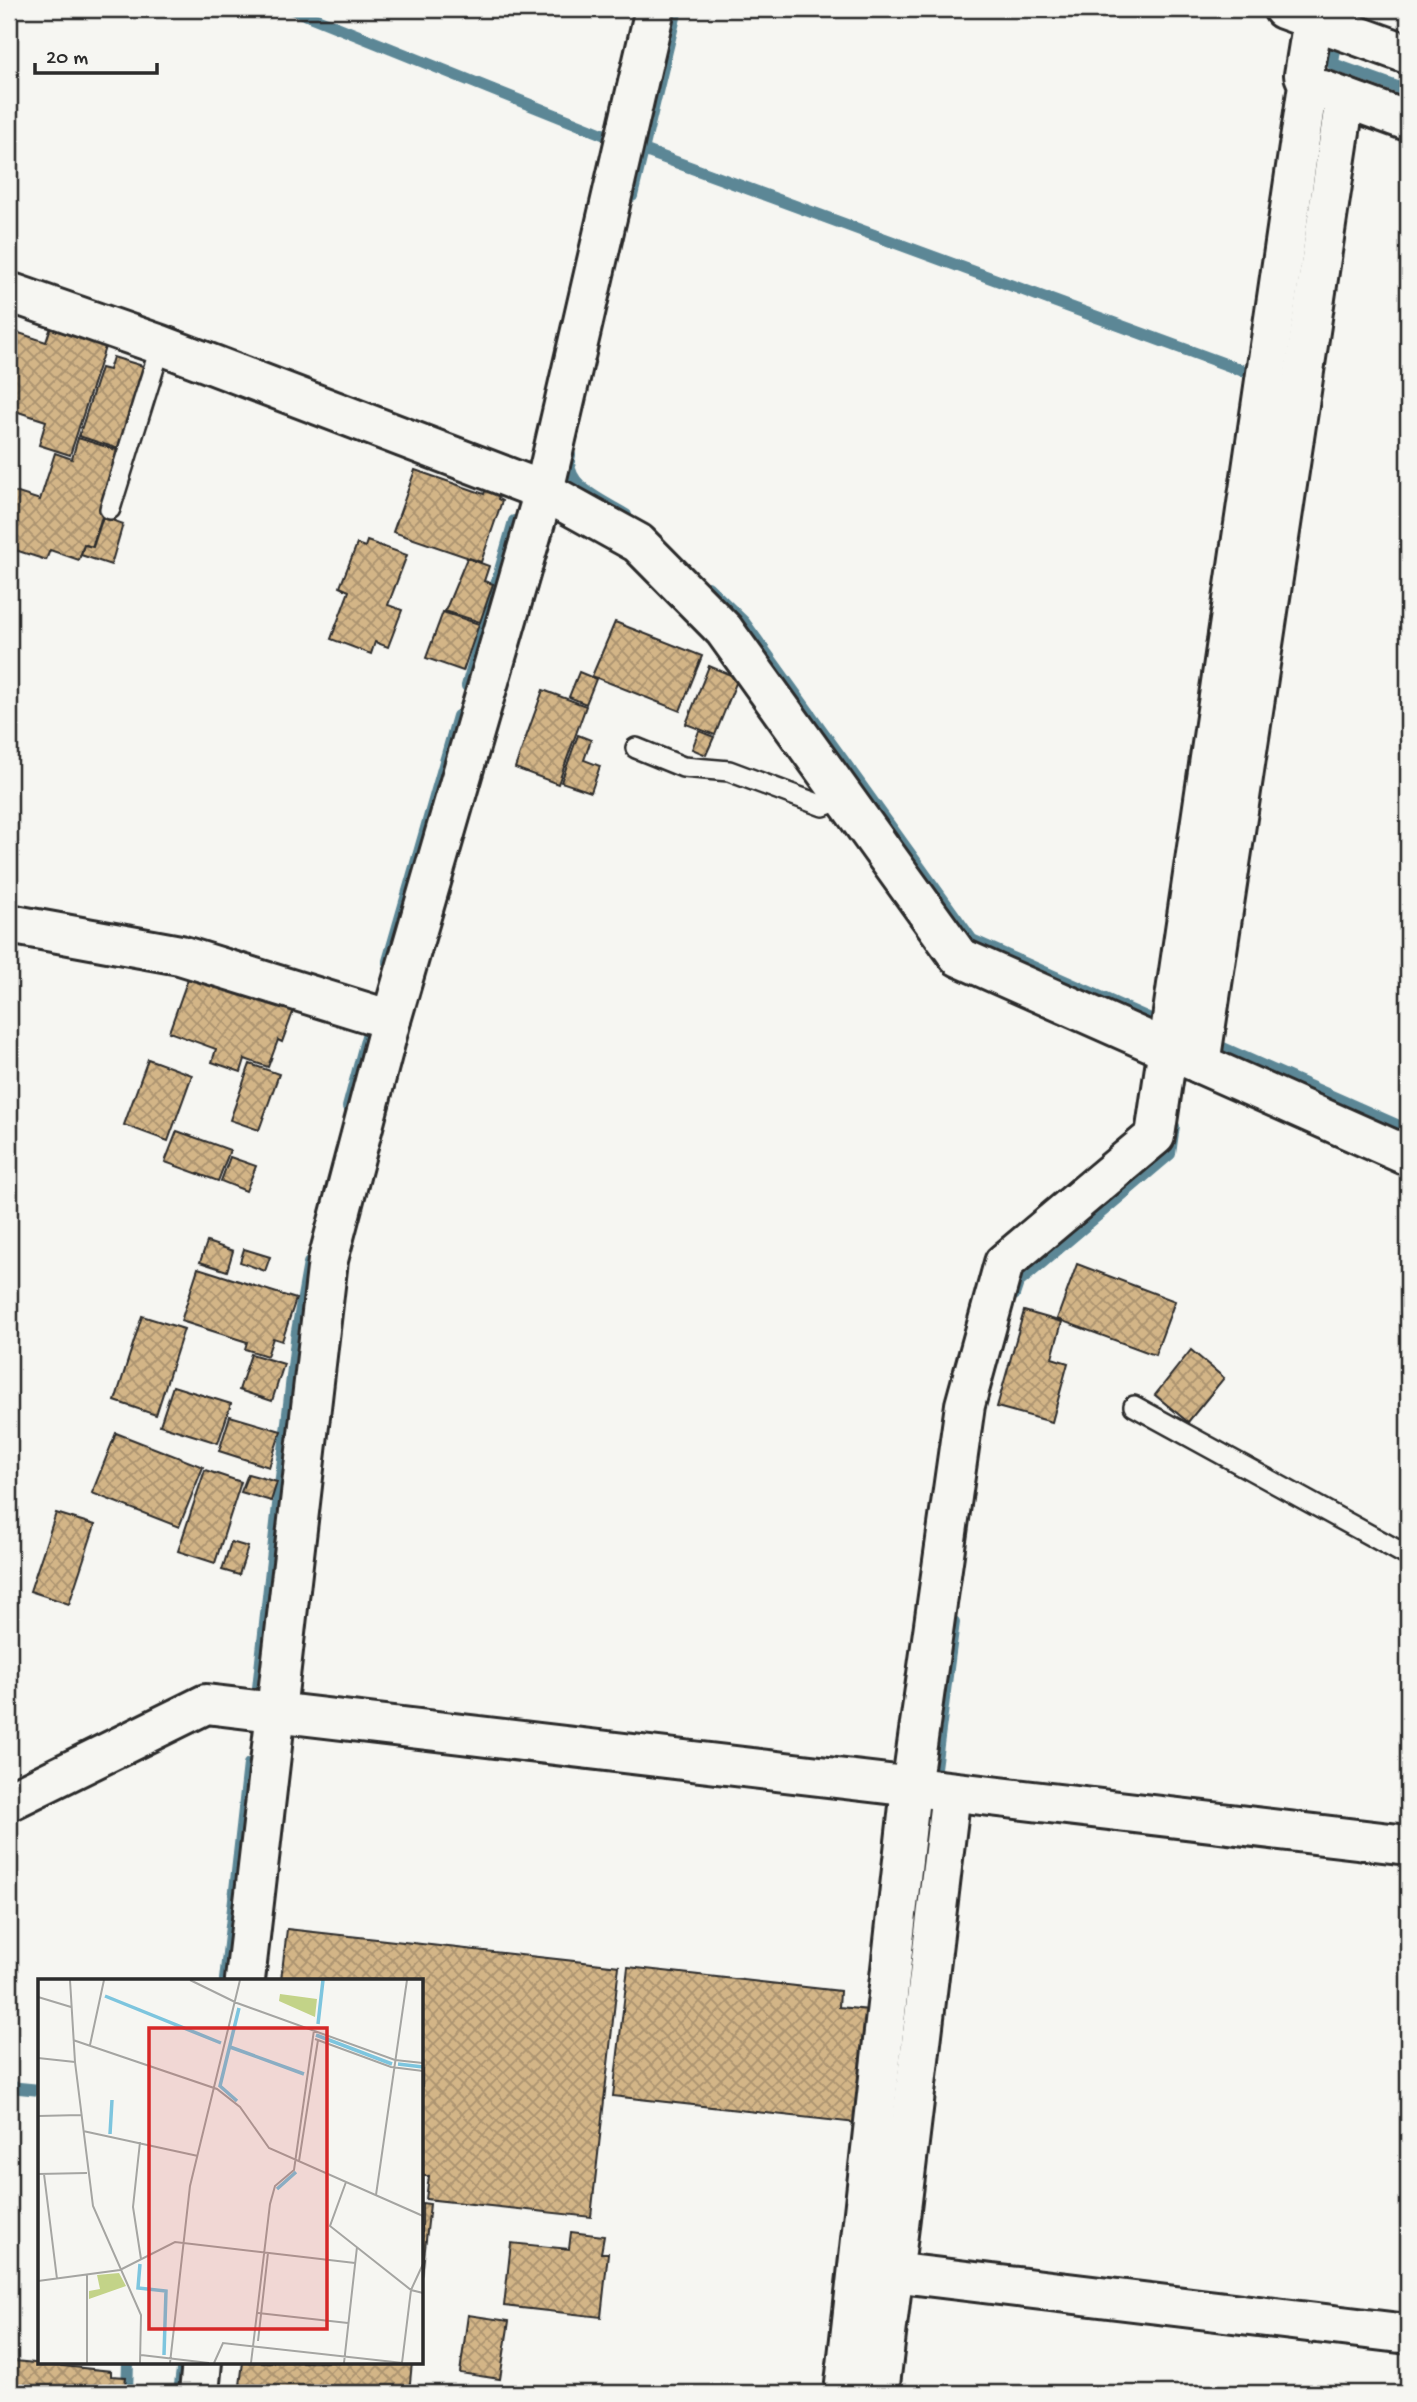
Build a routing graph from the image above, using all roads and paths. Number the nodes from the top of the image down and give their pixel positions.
1 (655, 9) edge
2 (1298, 14) edge
3 (1408, 54) edge
4 (1308, 85) junction
5 (1345, 98) junction
6 (1408, 121) edge
7 (9, 292) edge
8 (162, 345) junction
9 (544, 491) junction
10 (110, 509) dead end
11 (636, 748) dead end
12 (844, 798) junction
13 (9, 924) edge
14 (391, 1020) junction
15 (1184, 1056) junction
16 (1408, 1156) edge
17 (1134, 1406) dead end
18 (1408, 1556) edge
19 (275, 1714) junction
20 (911, 1787) junction
21 (951, 1792) junction
22 (9, 1801) edge
23 (1408, 1845) edge
24 (245, 1979) edge
25 (876, 2270) junction
26 (1408, 2334) edge
27 (202, 2364) edge
28 (199, 2393) edge
29 (844, 2393) edge
30 (879, 2393) edge

1 - 9 street
2 - 3 street
2 - 4 street
4 - 5 street
4 - 15 street
5 - 6 street
5 - 15 street
7 - 8 street
8 - 9 street
8 - 10 lane
9 - 12 street
9 - 14 street
11 - 12 lane
12 - 15 street
13 - 14 street
14 - 19 street
15 - 16 street
15 - 20 street
17 - 18 lane
19 - 20 street
19 - 22 street
19 - 24 street
20 - 21 street
20 - 25 street
21 - 23 street
21 - 25 street
25 - 26 street
25 - 29 street
25 - 30 street
27 - 28 street

